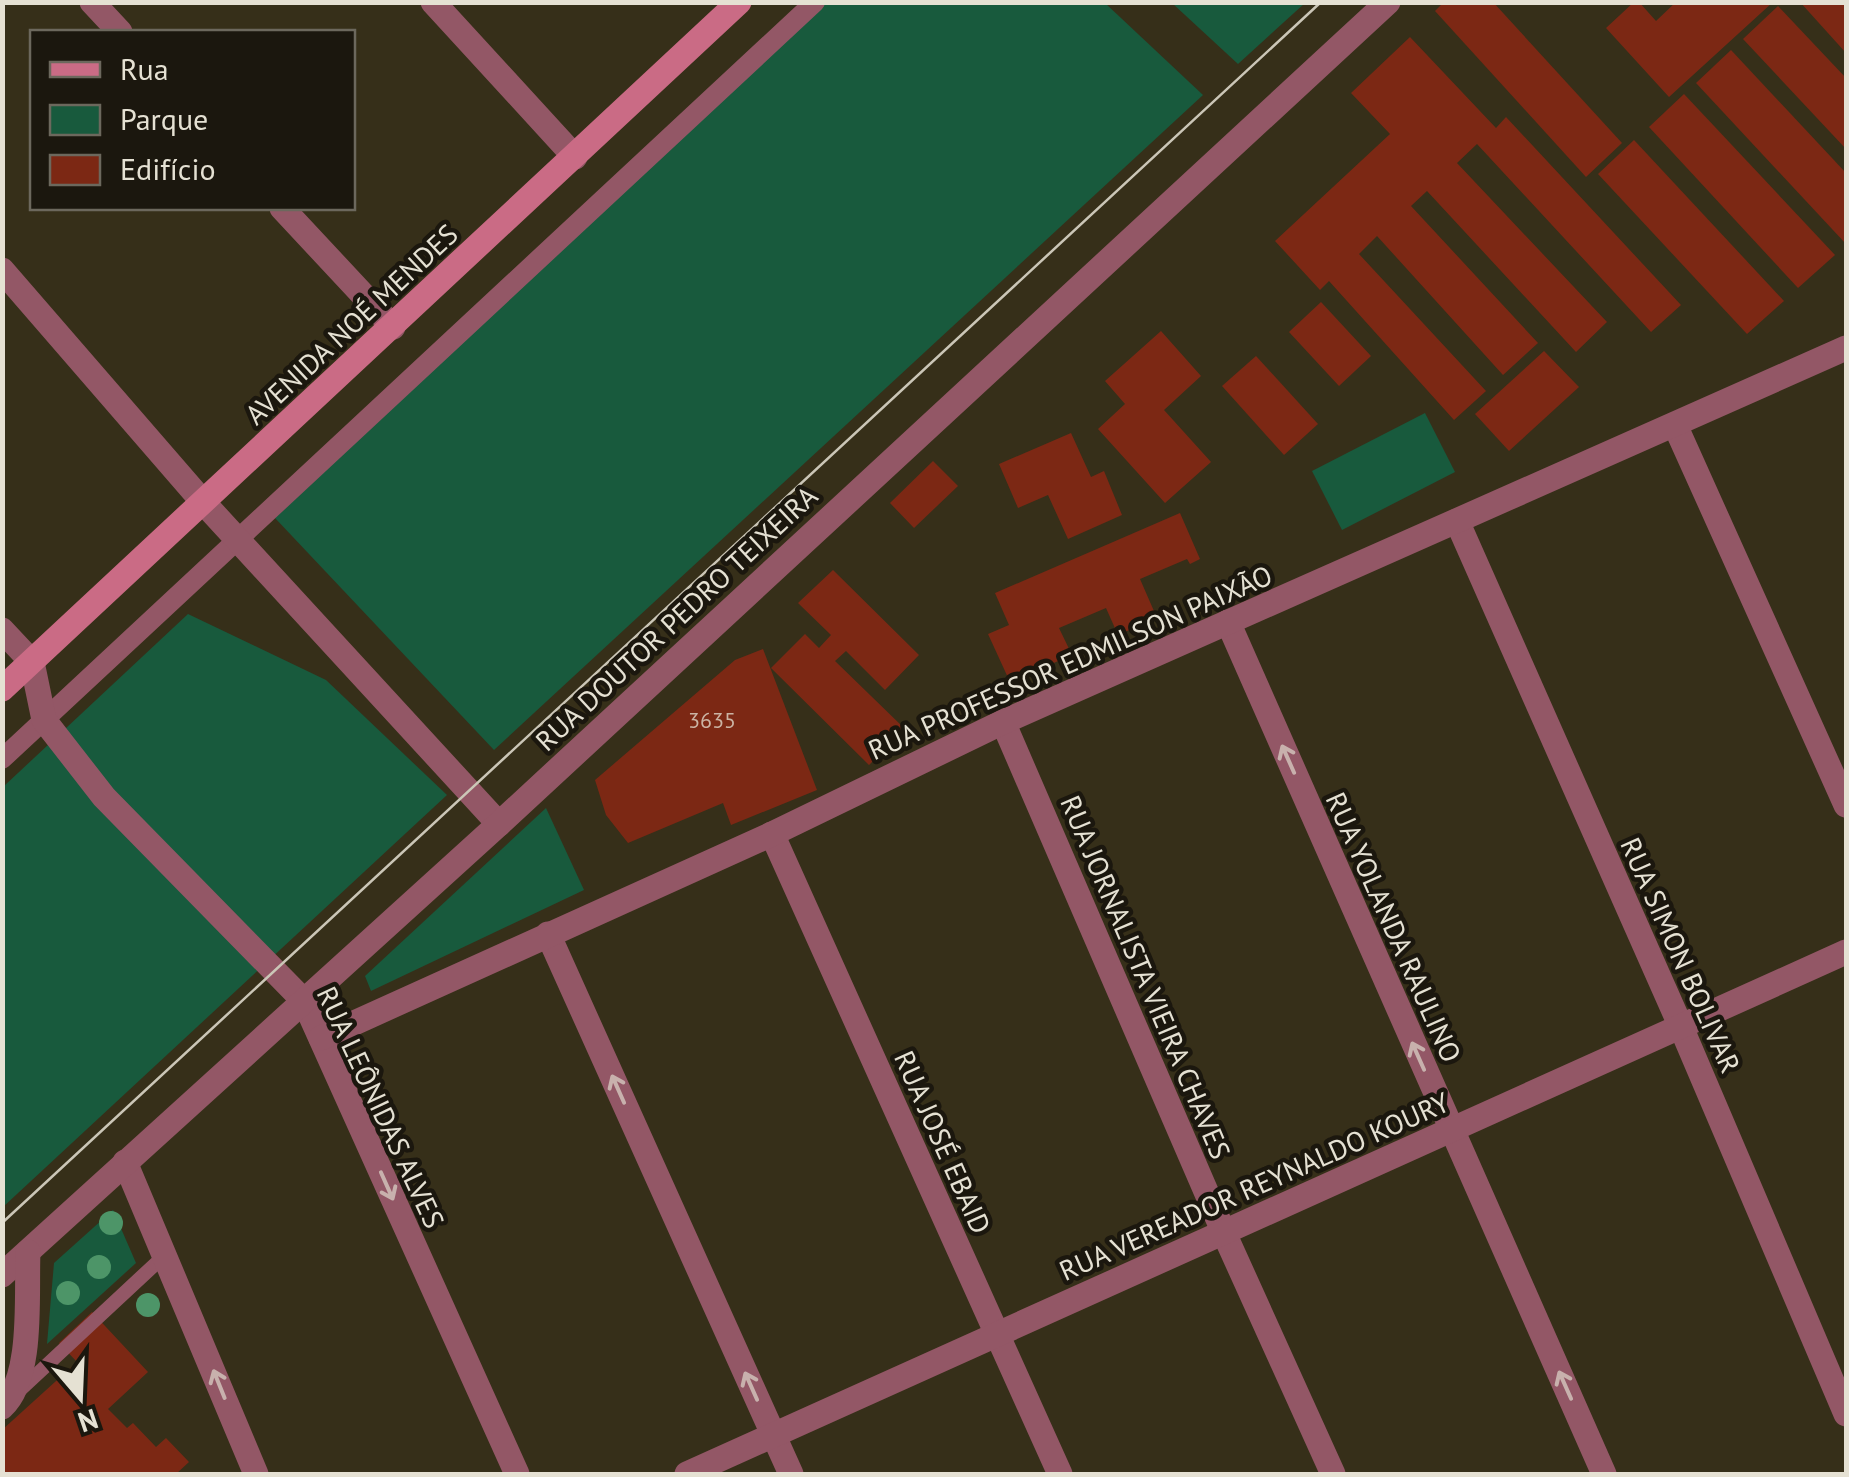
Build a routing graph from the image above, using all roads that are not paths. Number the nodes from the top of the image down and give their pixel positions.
1 (92, 2) edge
2 (433, 2) edge
3 (739, 2) edge
4 (816, 2) edge
5 (1388, 2) edge
6 (118, 30) edge
7 (575, 158) junction
8 (284, 210) edge
9 (2, 270) edge
10 (392, 327) junction
11 (1846, 348) edge
12 (1675, 425) junction
13 (203, 502) junction
14 (1457, 522) junction
15 (237, 539) junction
16 (1228, 622) junction
17 (2, 630) edge
18 (32, 662) junction
19 (2, 690) edge
20 (44, 720) junction
21 (1003, 722) junction
22 (2, 759) edge
23 (1846, 805) edge
24 (499, 824) junction
25 (772, 834) junction
26 (548, 934) junction
27 (1846, 952) edge
28 (304, 1001) junction
29 (1681, 1027) junction
30 (321, 1038) junction
31 (1451, 1130) junction
32 (125, 1162) junction
33 (1224, 1233) junction
34 (28, 1252) junction
35 (165, 1255) junction
36 (2, 1275) edge
37 (997, 1334) junction
38 (7, 1402) edge
39 (1846, 1414) edge
40 (774, 1435) junction
41 (256, 1474) edge
42 (517, 1474) edge
43 (687, 1474) edge
44 (791, 1474) edge
45 (1060, 1474) edge
46 (1332, 1474) edge
47 (1604, 1474) edge

1 - 6 street
2 - 7 street
3 - 7 main road, AVENIDA NOÉ MENDES
4 - 15 street
5 - 24 street, RUA DOUTOR PEDRO TEIXEIRA
7 - 10 main road, AVENIDA NOÉ MENDES
8 - 10 street
9 - 13 street
10 - 13 main road, AVENIDA NOÉ MENDES
11 - 12 street, RUA PROFESSOR EDMILSON PAIXÃO
12 - 14 street, RUA PROFESSOR EDMILSON PAIXÃO
12 - 23 street
13 - 15 street
13 - 18 main road, AVENIDA NOÉ MENDES
14 - 16 street, RUA PROFESSOR EDMILSON PAIXÃO
14 - 29 street, RUA SIMON BOLIVAR
15 - 20 street
15 - 24 street
16 - 21 street, RUA PROFESSOR EDMILSON PAIXÃO
31 -> 16 street, RUA YOLANDA RAULINO
17 - 18 street
18 - 19 main road, AVENIDA NOÉ MENDES
18 - 20 street, RUA LEÔNIDAS ALVES
20 - 22 street
20 - 28 street, RUA LEÔNIDAS ALVES
21 - 25 street, RUA PROFESSOR EDMILSON PAIXÃO
21 - 33 street, RUA JORNALISTA VIEIRA CHAVES
24 - 28 street, RUA DOUTOR PEDRO TEIXEIRA
25 - 26 street, RUA PROFESSOR EDMILSON PAIXÃO
25 - 37 street, RUA JOSÉ EBAID
26 - 30 street, RUA PROFESSOR EDMILSON PAIXÃO
40 -> 26 street
27 - 29 street, RUA VEREADOR REYNALDO KOURY
28 - 30 street, RUA LEÔNIDAS ALVES
28 - 32 street, RUA DOUTOR PEDRO TEIXEIRA
29 - 31 street, RUA VEREADOR REYNALDO KOURY
29 - 39 street, RUA SIMON BOLIVAR
30 -> 42 street, RUA LEÔNIDAS ALVES
31 - 33 street, RUA VEREADOR REYNALDO KOURY
47 -> 31 street, RUA YOLANDA RAULINO
32 - 34 street, RUA DOUTOR PEDRO TEIXEIRA
32 - 35 street
33 - 37 street, RUA VEREADOR REYNALDO KOURY
33 - 46 street, RUA JORNALISTA VIEIRA CHAVES
34 - 36 street, RUA DOUTOR PEDRO TEIXEIRA
34 - 38 street
35 - 38 lane
41 -> 35 street
37 - 40 street, RUA VEREADOR REYNALDO KOURY
37 - 45 street, RUA JOSÉ EBAID
40 - 43 street, RUA VEREADOR REYNALDO KOURY
40 - 44 street

